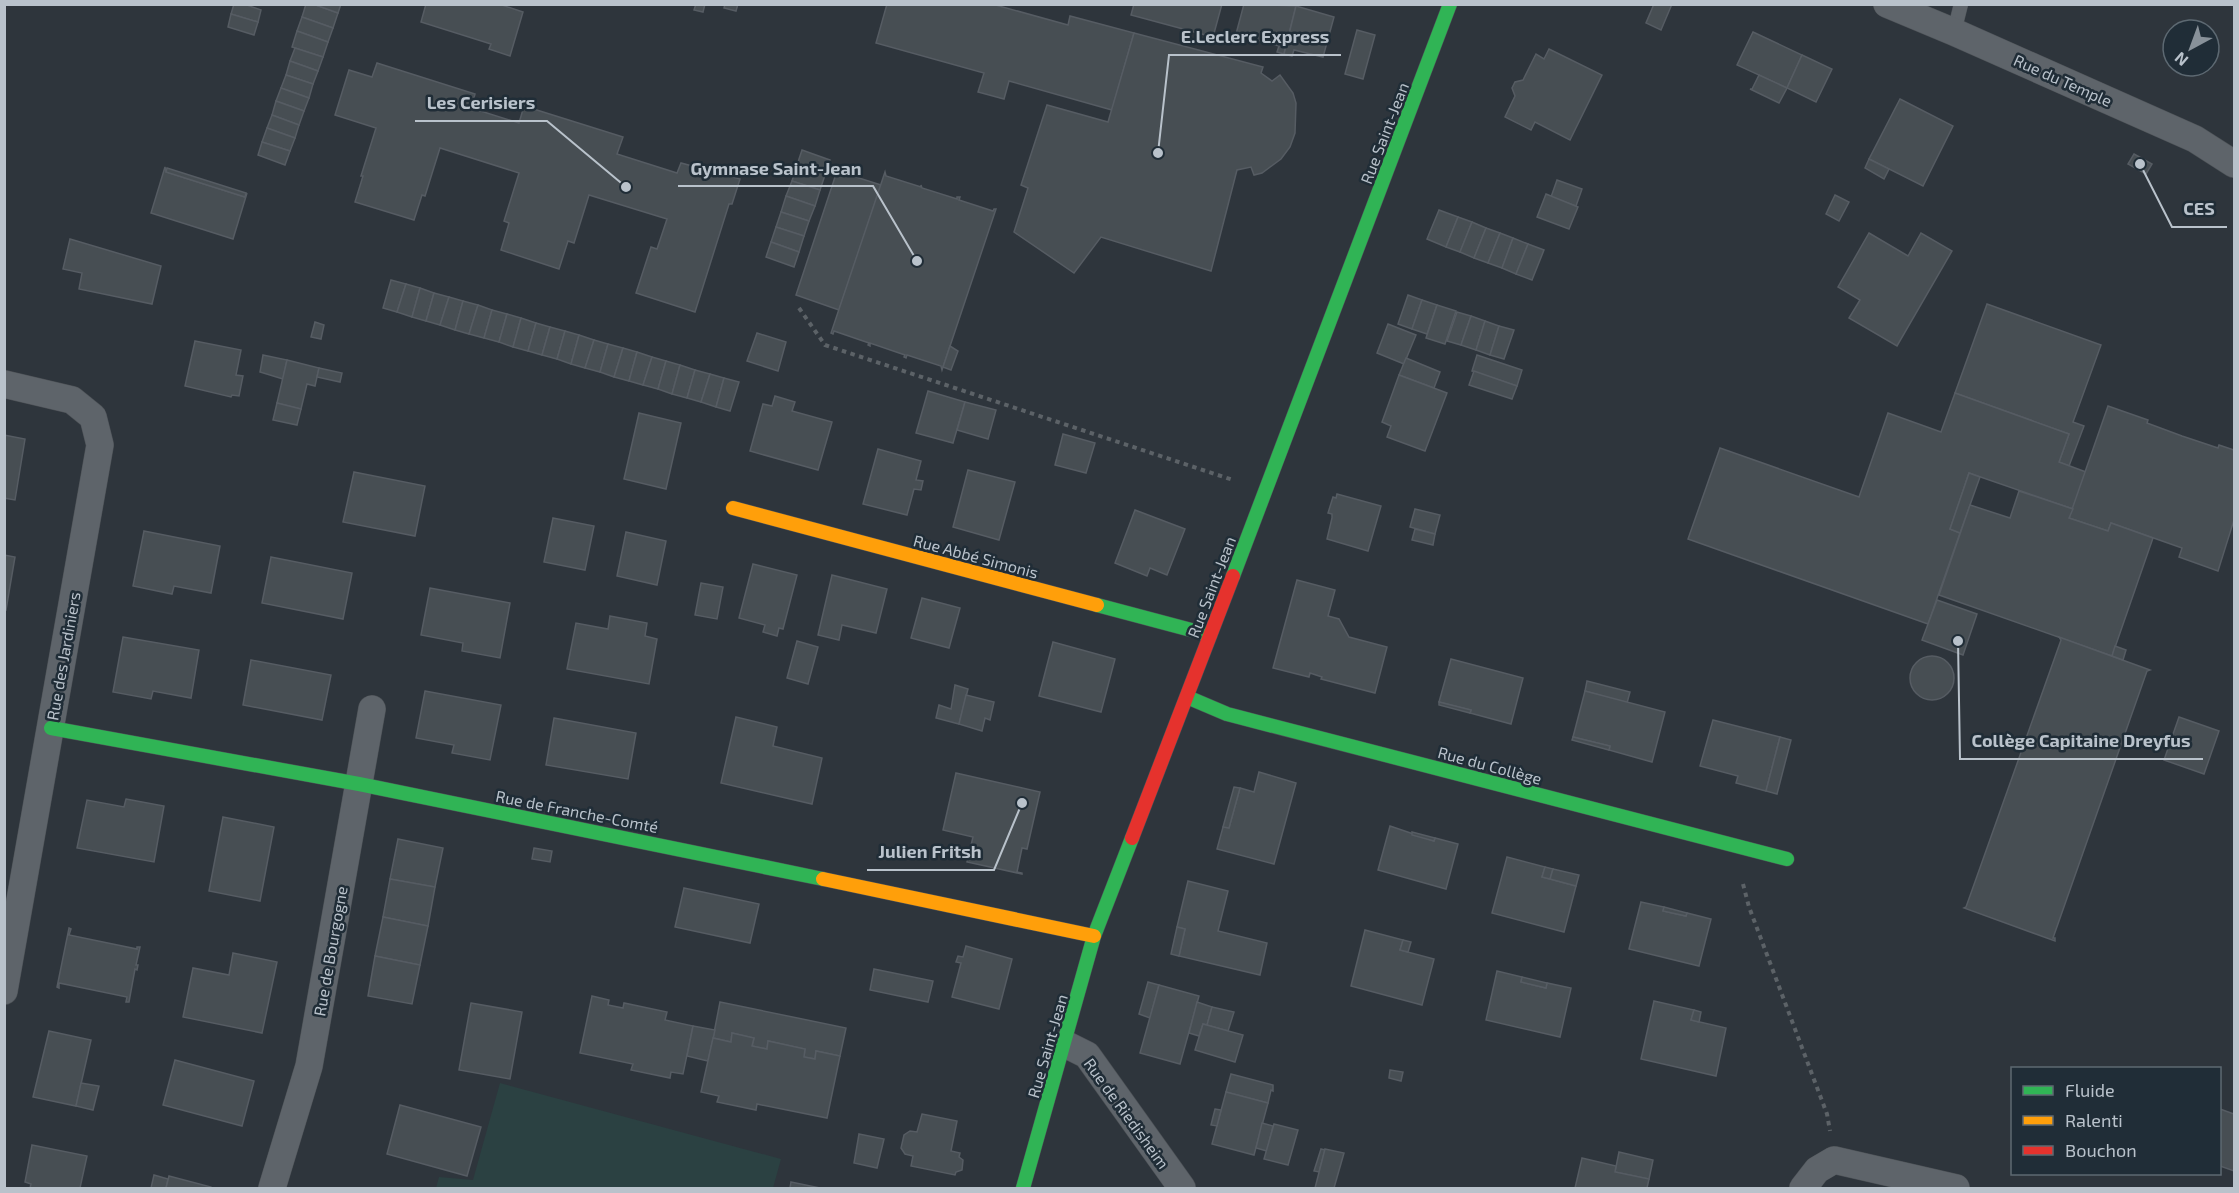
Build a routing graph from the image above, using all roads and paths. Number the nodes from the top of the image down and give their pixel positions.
1 (1450, 4) edge
2 (1887, 4) edge
3 (1961, 4) edge
4 (1954, 32) junction
5 (2235, 164) edge
6 (800, 308) dead end
7 (4, 384) edge
8 (1260, 503) junction
9 (733, 508) dead end
10 (1210, 635) junction
11 (1188, 697) junction
12 (372, 709) dead end
13 (51, 728) junction
14 (359, 784) junction
15 (1734, 845) junction
16 (1787, 859) dead end
17 (1094, 936) junction
18 (4, 991) edge
19 (1065, 1044) junction
20 (1834, 1160) junction
21 (272, 1188) edge
22 (1023, 1188) edge
23 (1182, 1188) edge
24 (1803, 1188) edge
25 (1956, 1188) edge

1 - 8 street, Rue Saint-Jean
2 - 4 street, Rue du Temple
3 - 4 lane
4 - 5 street, Rue du Temple
6 - 8 path
7 - 13 street, Rue des Jardiniers
8 - 10 street, Rue Saint-Jean
9 - 10 street, Rue Abbé Simonis
10 - 11 street, Rue Saint-Jean
11 - 15 street, Rue du Collège
11 - 17 street, Rue Saint-Jean
12 - 14 street, Rue de Bourgogne
13 - 14 street, Rue de Franche-Comté
13 - 18 street, Rue des Jardiniers
14 - 17 street, Rue de Franche-Comté
14 - 21 street, Rue de Bourgogne
15 - 16 street, Rue du Collège
15 - 20 path
17 - 19 street, Rue Saint-Jean
19 - 22 street, Rue Saint-Jean
19 - 23 street, Rue de Riedisheim
20 - 24 street
20 - 25 street

